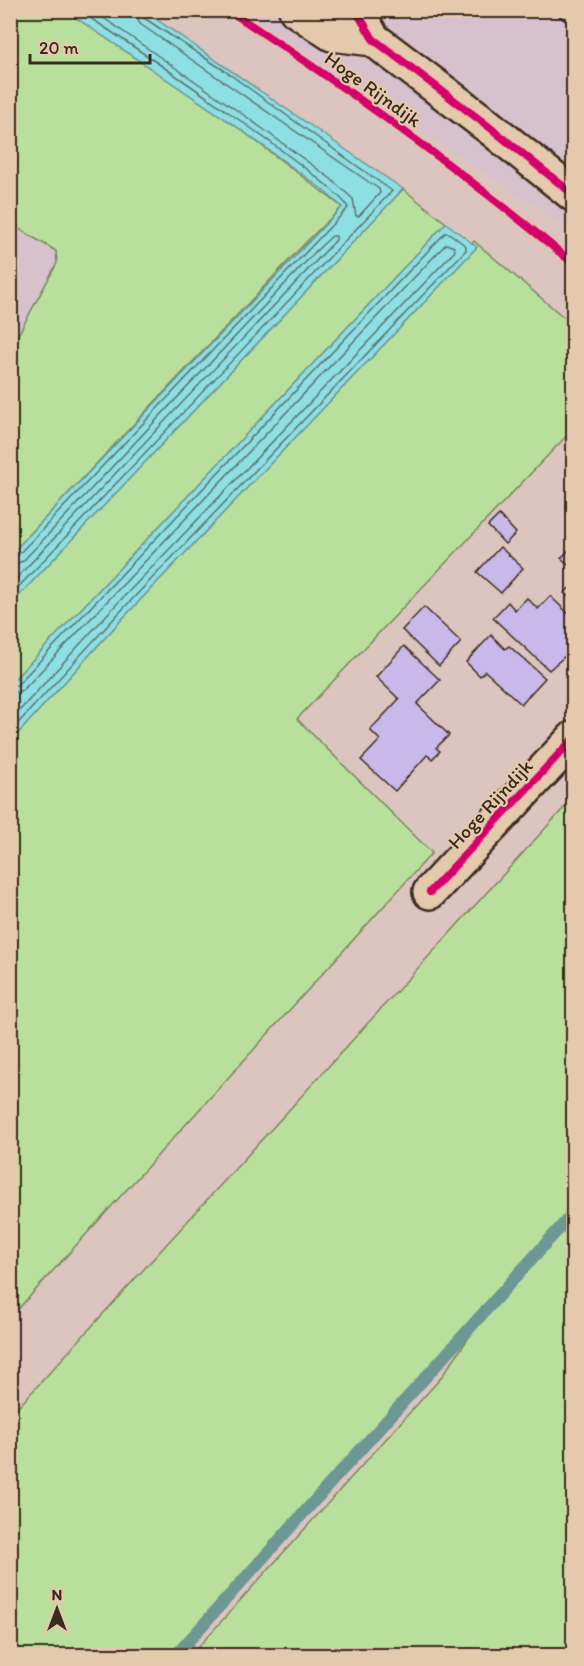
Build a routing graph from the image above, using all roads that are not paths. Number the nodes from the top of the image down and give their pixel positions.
1 (296, 10) edge
2 (352, 10) edge
3 (567, 10) edge
4 (573, 15) edge
5 (373, 39) junction
6 (573, 195) edge
7 (573, 738) edge
8 (430, 892) dead end

1 - 5 street, Hoge Rijndijk
2 - 5 street, Hoge Rijndijk
3 - 4 lane
5 - 6 street, Hoge Rijndijk
7 - 8 street, Hoge Rijndijk

